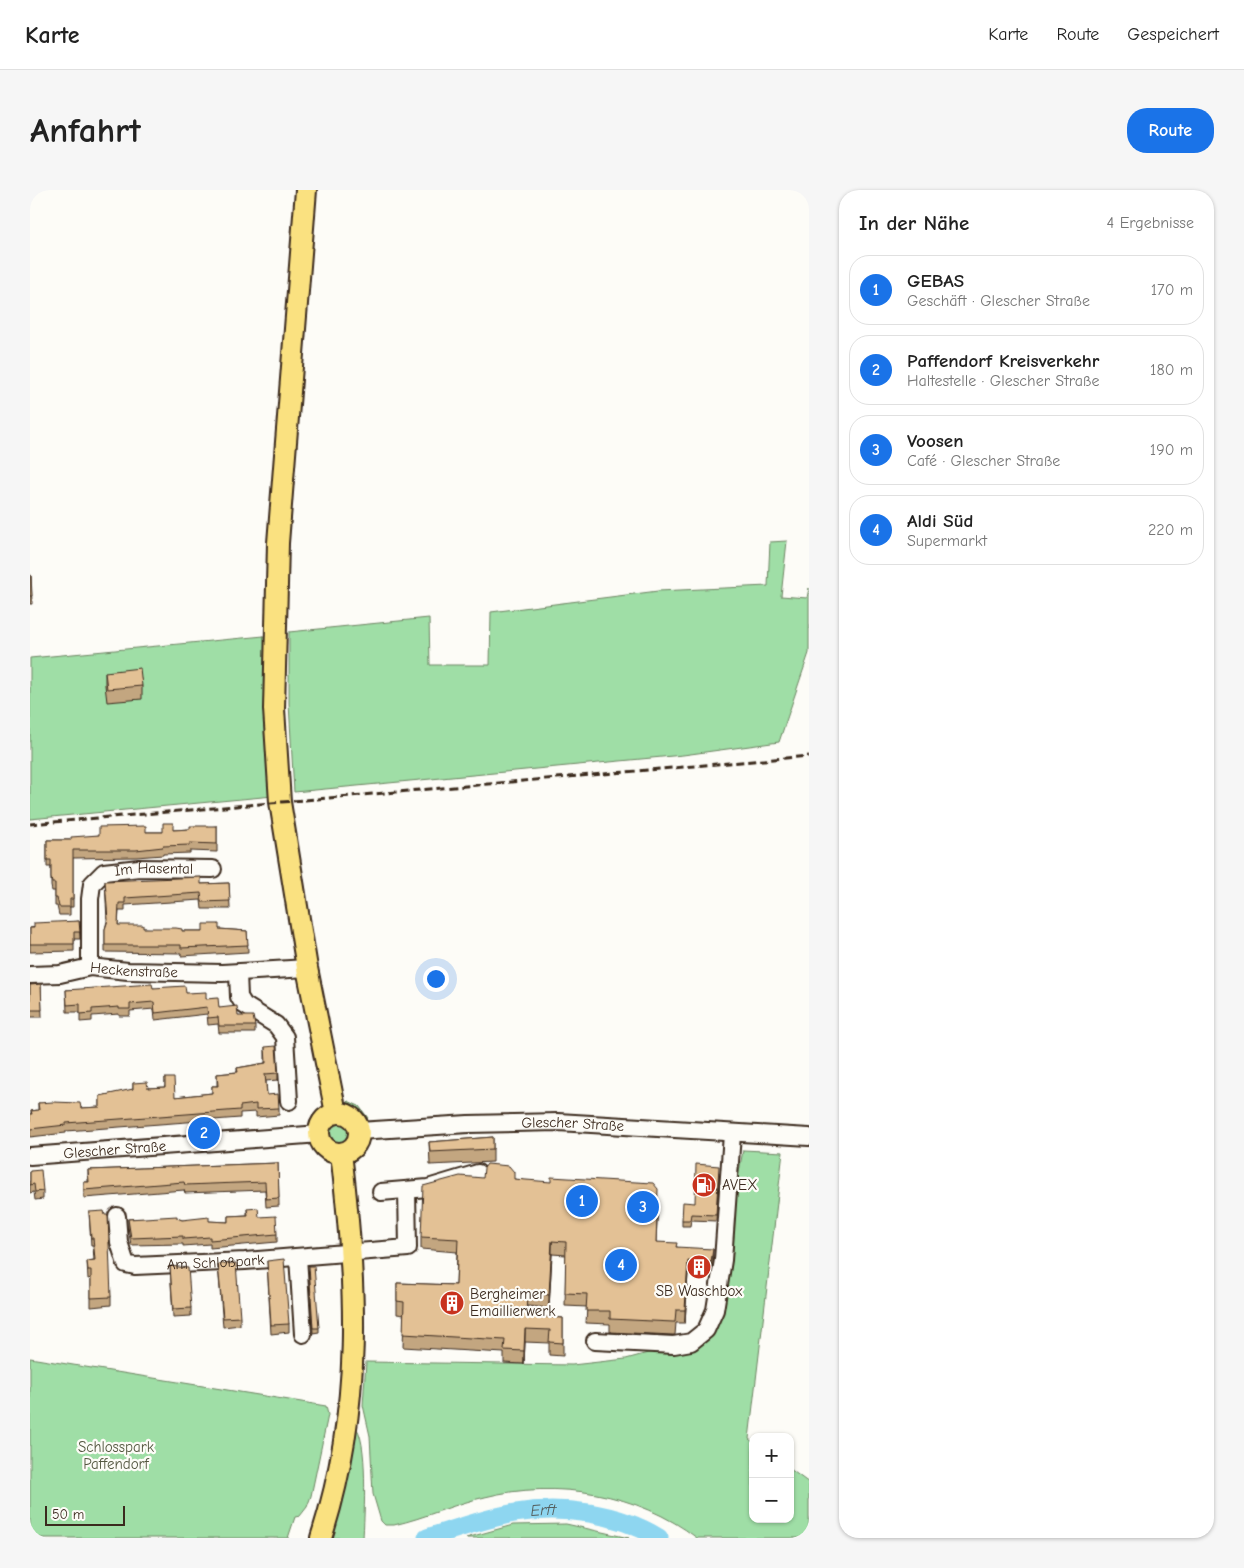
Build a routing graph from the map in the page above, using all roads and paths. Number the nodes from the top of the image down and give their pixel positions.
1 (306, 190) edge
2 (213, 869) dead end
3 (90, 967) junction
4 (307, 968) junction
5 (238, 973) junction
6 (30, 975) edge
7 (289, 1102) dead end
8 (336, 1114) junction
9 (359, 1131) junction
10 (320, 1134) junction
11 (732, 1134) junction
12 (809, 1138) edge
13 (341, 1152) junction
14 (30, 1156) edge
15 (478, 1173) dead end
16 (407, 1190) junction
17 (381, 1192) dead end
18 (117, 1216) dead end
19 (352, 1251) junction
20 (298, 1257) junction
21 (303, 1334) dead end
22 (595, 1341) dead end
23 (321, 1538) edge

1 - 4 main road
2 - 3 street, Im Hasental
3 - 5 street, Heckenstraße
3 - 6 street, Heckenstraße
4 - 5 street, Heckenstraße
4 - 8 main road
5 - 7 street
8 - 9 main road
8 - 10 main road
9 - 11 street, Glescher Straße
9 - 13 main road
10 - 13 main road
10 - 14 street, Glescher Straße
11 - 12 street, Glescher Straße
11 - 22 street
13 - 19 main road
15 - 16 street
16 - 17 street
16 - 19 street, Am Schloßpark
18 - 20 street, Am Schloßpark
19 - 20 street, Am Schloßpark
19 - 23 main road
20 - 21 street

